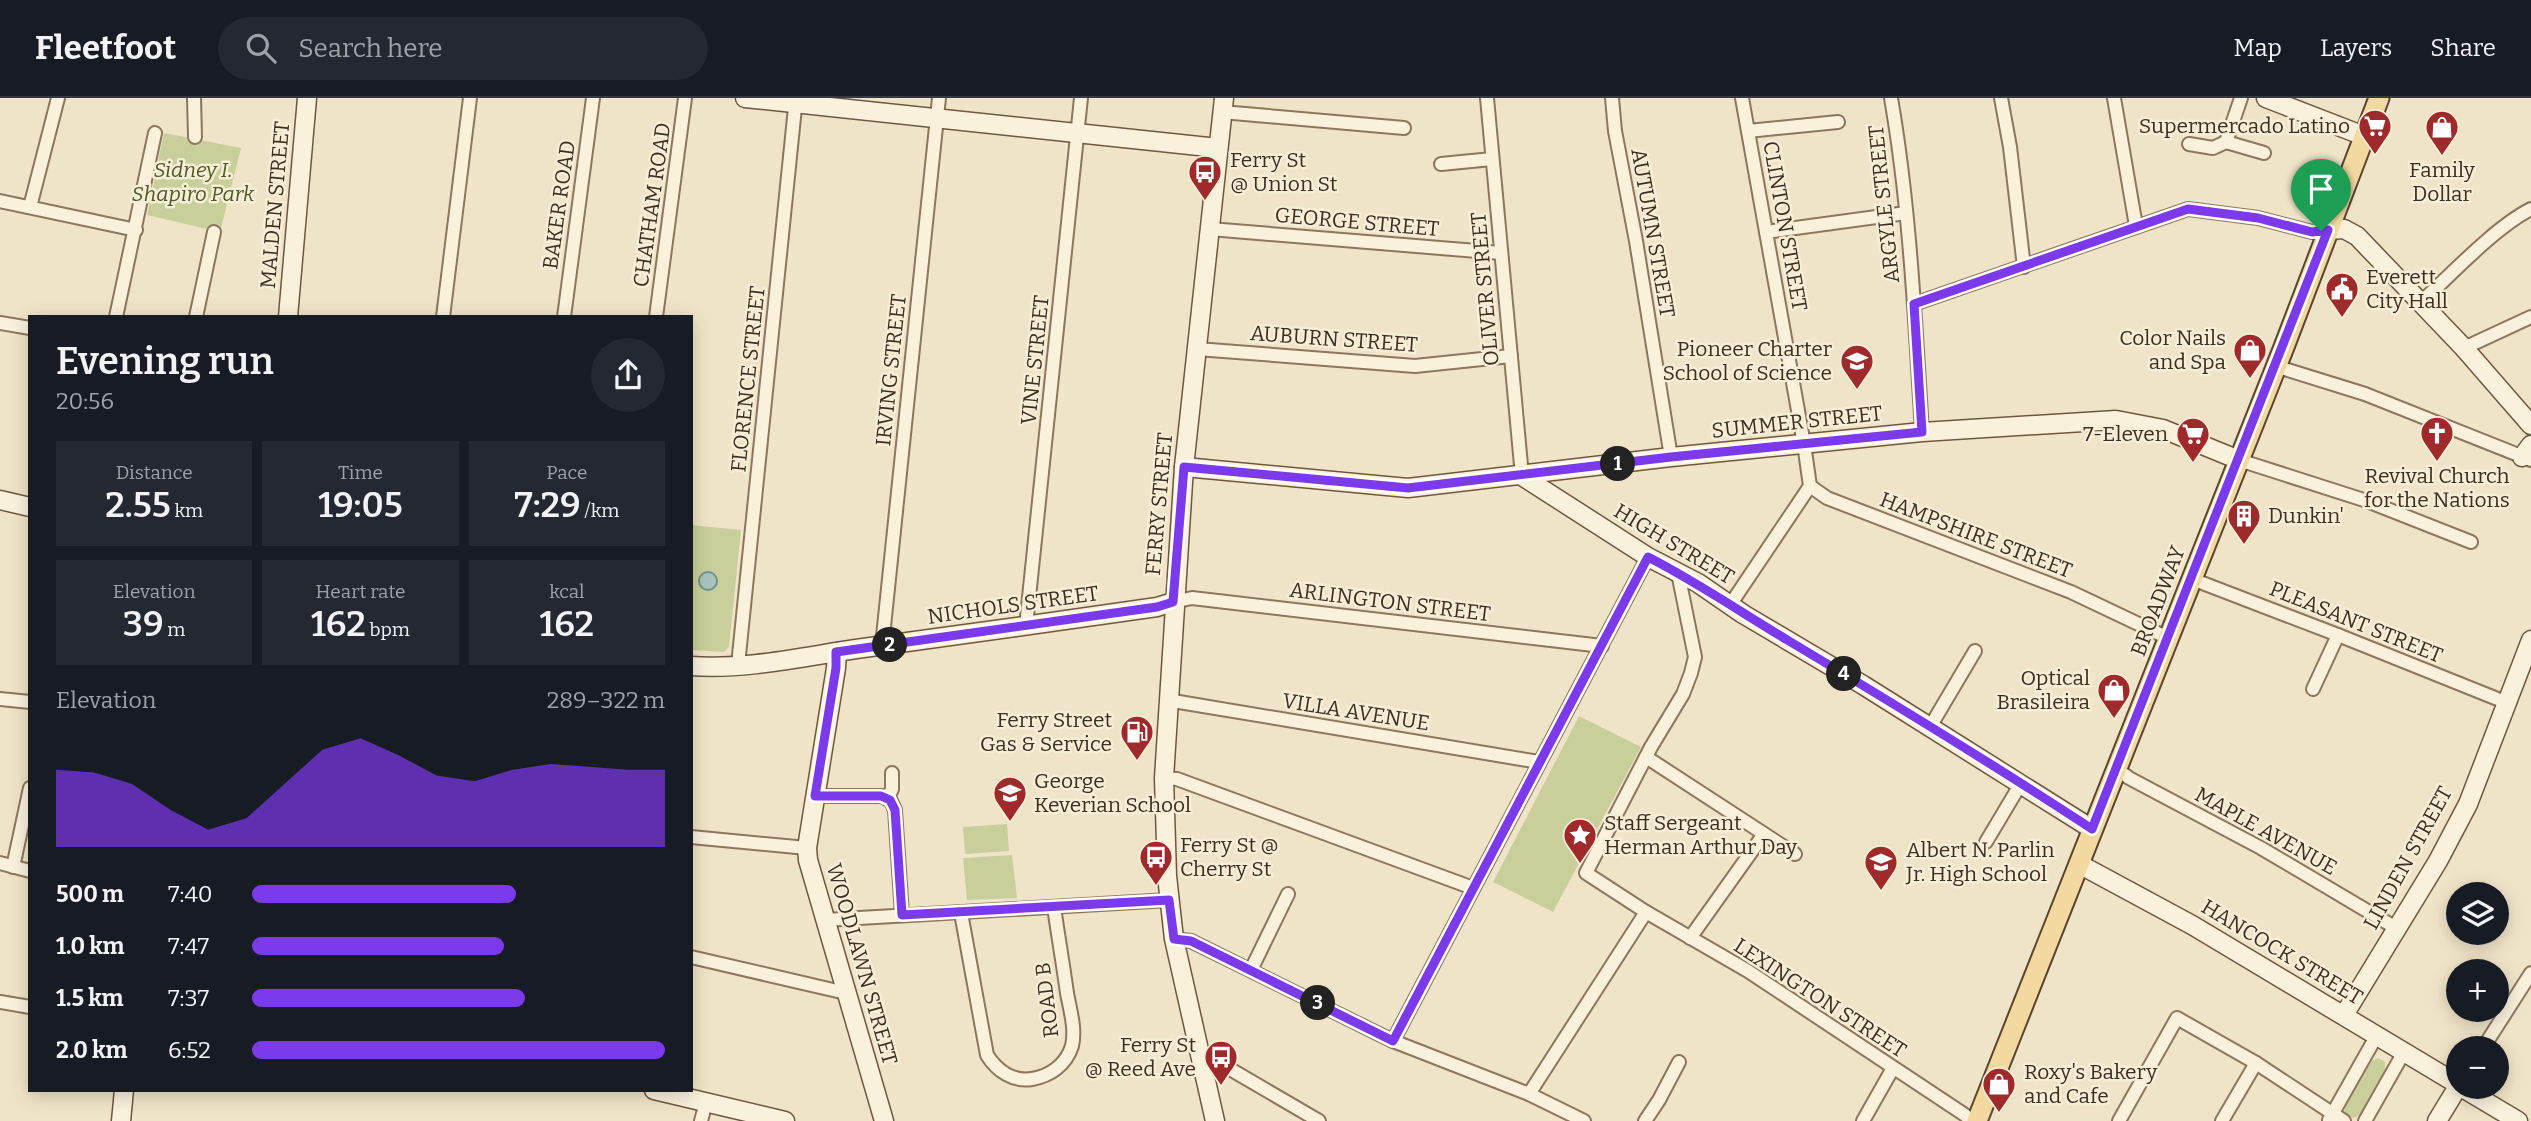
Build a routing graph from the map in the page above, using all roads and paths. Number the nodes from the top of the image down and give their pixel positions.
1 (58, 98) edge
2 (194, 98) edge
3 (307, 98) edge
4 (470, 98) edge
5 (593, 98) edge
6 (685, 98) edge
7 (745, 98) edge
8 (939, 98) edge
9 (1081, 98) edge
10 (1487, 98) edge
11 (1612, 98) edge
12 (1742, 98) edge
13 (1891, 98) edge
14 (2001, 98) edge
15 (2114, 98) edge
16 (2241, 98) edge
17 (2266, 98) edge
18 (2379, 98) edge
19 (796, 101) edge
20 (1223, 105) edge
21 (937, 118) junction
22 (1838, 122) dead end
23 (1404, 128) dead end
24 (1748, 131) junction
25 (155, 133) dead end
26 (1077, 133) junction
27 (2364, 136) junction
28 (195, 137) dead end
29 (2226, 142) junction
30 (2189, 144) dead end
31 (1218, 148) junction
32 (2264, 153) dead end
33 (1492, 159) junction
34 (1441, 164) dead end
35 (0, 201) edge
36 (30, 207) junction
37 (2531, 209) edge
38 (1906, 213) junction
39 (2136, 226) junction
40 (1210, 229) junction
41 (136, 230) junction
42 (2328, 230) junction
43 (214, 232) dead end
44 (1766, 232) junction
45 (1501, 253) junction
46 (2024, 267) junction
47 (2420, 303) junction
48 (1914, 304) junction
49 (116, 315) edge
50 (196, 315) edge
51 (288, 315) edge
52 (443, 315) edge
53 (564, 315) edge
54 (656, 315) edge
55 (2531, 317) edge
56 (0, 323) edge
57 (28, 328) edge
58 (2464, 348) junction
59 (1196, 349) junction
60 (1511, 356) junction
61 (2275, 366) junction
62 (2531, 425) edge
63 (1922, 432) junction
64 (1804, 444) junction
65 (2528, 454) edge
66 (1671, 457) junction
67 (2239, 460) junction
68 (1184, 467) junction
69 (1522, 476) junction
70 (1810, 486) junction
71 (0, 500) edge
72 (28, 507) edge
73 (2471, 542) dead end
74 (1648, 557) junction
75 (1678, 573) junction
76 (2192, 579) junction
77 (1173, 602) junction
78 (1730, 605) junction
79 (1026, 626) junction
80 (2338, 635) junction
81 (2168, 638) junction
82 (2531, 640) edge
83 (882, 646) junction
84 (1602, 646) junction
85 (1975, 651) dead end
86 (836, 652) junction
87 (738, 665) junction
88 (693, 666) edge
89 (2313, 689) dead end
90 (0, 699) edge
91 (1167, 700) junction
92 (28, 702) edge
93 (2505, 702) junction
94 (1930, 727) junction
95 (1646, 757) junction
96 (1539, 762) junction
97 (2117, 769) junction
98 (891, 773) dead end
99 (1164, 778) junction
100 (2020, 785) junction
101 (815, 796) junction
102 (28, 797) edge
103 (888, 798) junction
104 (2092, 829) junction
105 (1764, 834) junction
106 (693, 837) edge
107 (1986, 842) dead end
108 (807, 848) junction
109 (1795, 854) dead end
110 (0, 863) edge
111 (2079, 864) junction
112 (13, 867) junction
113 (28, 871) edge
114 (1473, 888) junction
115 (1288, 894) dead end
116 (1169, 900) junction
117 (1054, 906) junction
118 (1646, 912) junction
119 (961, 913) junction
120 (902, 915) junction
121 (825, 920) junction
122 (2396, 928) junction
123 (1690, 938) junction
124 (1174, 939) junction
125 (693, 957) edge
126 (1251, 970) junction
127 (2531, 973) edge
128 (846, 993) junction
129 (0, 1002) edge
130 (28, 1007) edge
131 (2344, 1015) junction
132 (2377, 1035) junction
133 (2491, 1036) edge
134 (1393, 1041) junction
135 (2404, 1052) junction
136 (1201, 1060) junction
137 (1679, 1062) dead end
138 (2256, 1063) junction
139 (1893, 1068) junction
140 (2446, 1078) edge
141 (124, 1092) edge
142 (663, 1092) edge
143 (1529, 1094) junction
144 (2452, 1099) edge
145 (2482, 1099) edge
146 (706, 1102) junction
147 (2335, 1119) edge
148 (121, 1121) edge
149 (701, 1121) edge
150 (785, 1121) edge
151 (884, 1121) edge
152 (1215, 1121) edge
153 (1319, 1121) edge
154 (1584, 1121) edge
155 (1645, 1121) edge
156 (1863, 1121) edge
157 (1971, 1121) edge
158 (1977, 1121) edge
159 (2119, 1121) edge
160 (2222, 1121) edge
161 (2365, 1121) edge
162 (2438, 1121) edge
163 (2518, 1121) edge

1 - 36 street
2 - 28 street
3 - 51 street, MALDEN STREET
4 - 52 street
5 - 53 street, BAKER ROAD
6 - 54 street, CHATHAM ROAD
7 - 19 street
8 - 21 street, IRVING STREET
9 - 26 street, VINE STREET
10 - 33 street, OLIVER STREET
11 - 66 street, AUTUMN STREET
12 - 24 street, CLINTON STREET
13 - 38 street, ARGYLE STREET
14 - 46 street
15 - 39 street
16 - 29 street
17 - 27 street
18 - 27 main road, BROADWAY
19 - 21 street
19 - 87 street, FLORENCE STREET
20 - 23 street
20 - 31 street, FERRY STREET
21 - 26 street
21 - 83 street, IRVING STREET
22 - 24 street
24 - 44 street, CLINTON STREET
25 - 41 street
26 - 31 street
26 - 79 street, VINE STREET
27 - 42 main road, BROADWAY
29 - 30 street
29 - 32 street
31 - 40 street, FERRY STREET
33 - 34 street
33 - 45 street, OLIVER STREET
35 - 36 street
36 - 41 street
37 - 47 street
38 - 44 street
38 - 48 street, ARGYLE STREET
39 - 42 street
39 - 46 street
40 - 45 street, GEORGE STREET
40 - 59 street, FERRY STREET
41 - 49 street
42 - 47 street
42 - 61 main road, BROADWAY
43 - 50 street
44 - 64 street, CLINTON STREET
45 - 60 street, OLIVER STREET
46 - 48 street
47 - 58 street
48 - 63 street, ARGYLE STREET
55 - 58 street
56 - 57 street
58 - 62 street
59 - 60 street, AUBURN STREET
59 - 68 street, FERRY STREET
60 - 69 street, OLIVER STREET
61 - 65 street
61 - 67 main road, BROADWAY
63 - 64 street, SUMMER STREET
63 - 67 street, SUMMER STREET
64 - 66 street, SUMMER STREET
64 - 70 street
66 - 69 street, SUMMER STREET
67 - 73 street
67 - 76 main road, BROADWAY
68 - 69 street
68 - 77 street, FERRY STREET
69 - 74 street, HIGH STREET
70 - 78 street
70 - 81 street, HAMPSHIRE STREET
71 - 72 street
74 - 75 street, HIGH STREET
74 - 84 street
75 - 78 street, HIGH STREET
75 - 95 street
76 - 80 street, PLEASANT STREET
76 - 81 main road, BROADWAY
77 - 79 street, NICHOLS STREET
77 - 84 street, ARLINGTON STREET
77 - 91 street, FERRY STREET
78 - 94 street, HIGH STREET
79 - 83 street, NICHOLS STREET
80 - 89 street
80 - 93 street, PLEASANT STREET
81 - 97 main road, BROADWAY
82 - 93 street, LINDEN STREET
83 - 86 street, NICHOLS STREET
84 - 96 street
85 - 94 street
86 - 87 street, NICHOLS STREET
86 - 101 street, WOODLAWN STREET
87 - 88 street, NICHOLS STREET
90 - 92 street
91 - 96 street, VILLA AVENUE
91 - 99 street, FERRY STREET
93 - 122 street, LINDEN STREET
94 - 100 street, HIGH STREET
95 - 105 street
95 - 118 street, LEXINGTON STREET
96 - 114 street
97 - 104 main road, BROADWAY
97 - 122 street, MAPLE AVENUE
98 - 103 street
99 - 114 street
99 - 116 street, FERRY STREET
100 - 104 street, HIGH STREET
100 - 107 street
101 - 103 street
101 - 108 street, WOODLAWN STREET
102 - 112 street
103 - 120 street
104 - 111 main road, BROADWAY
105 - 109 street
105 - 123 street
106 - 108 street
108 - 121 street, WOODLAWN STREET
110 - 112 street
111 - 131 street, HANCOCK STREET
111 - 158 main road, BROADWAY
112 - 113 street
114 - 134 street
115 - 126 street
116 - 117 street
116 - 124 street, FERRY STREET
117 - 119 street
117 - 119 street, ROAD B
118 - 123 street, LEXINGTON STREET
118 - 143 street
119 - 120 street
120 - 121 street
121 - 128 street, WOODLAWN STREET
122 - 131 street, LINDEN STREET
123 - 139 street, LEXINGTON STREET
124 - 126 street
124 - 136 street, FERRY STREET
125 - 128 street
126 - 134 street
127 - 133 street
128 - 151 street, WOODLAWN STREET
129 - 130 street
131 - 132 street, HANCOCK STREET
132 - 135 street, HANCOCK STREET
132 - 147 street
134 - 143 street
135 - 140 street, HANCOCK STREET
135 - 161 street
136 - 152 street, FERRY STREET
136 - 153 street
137 - 155 street
138 - 147 street
138 - 159 street
138 - 160 street
139 - 156 street
139 - 157 street, LEXINGTON STREET
141 - 148 street
142 - 146 street
143 - 154 street
144 - 162 street
145 - 163 street, HANCOCK STREET
146 - 149 street
146 - 150 street

